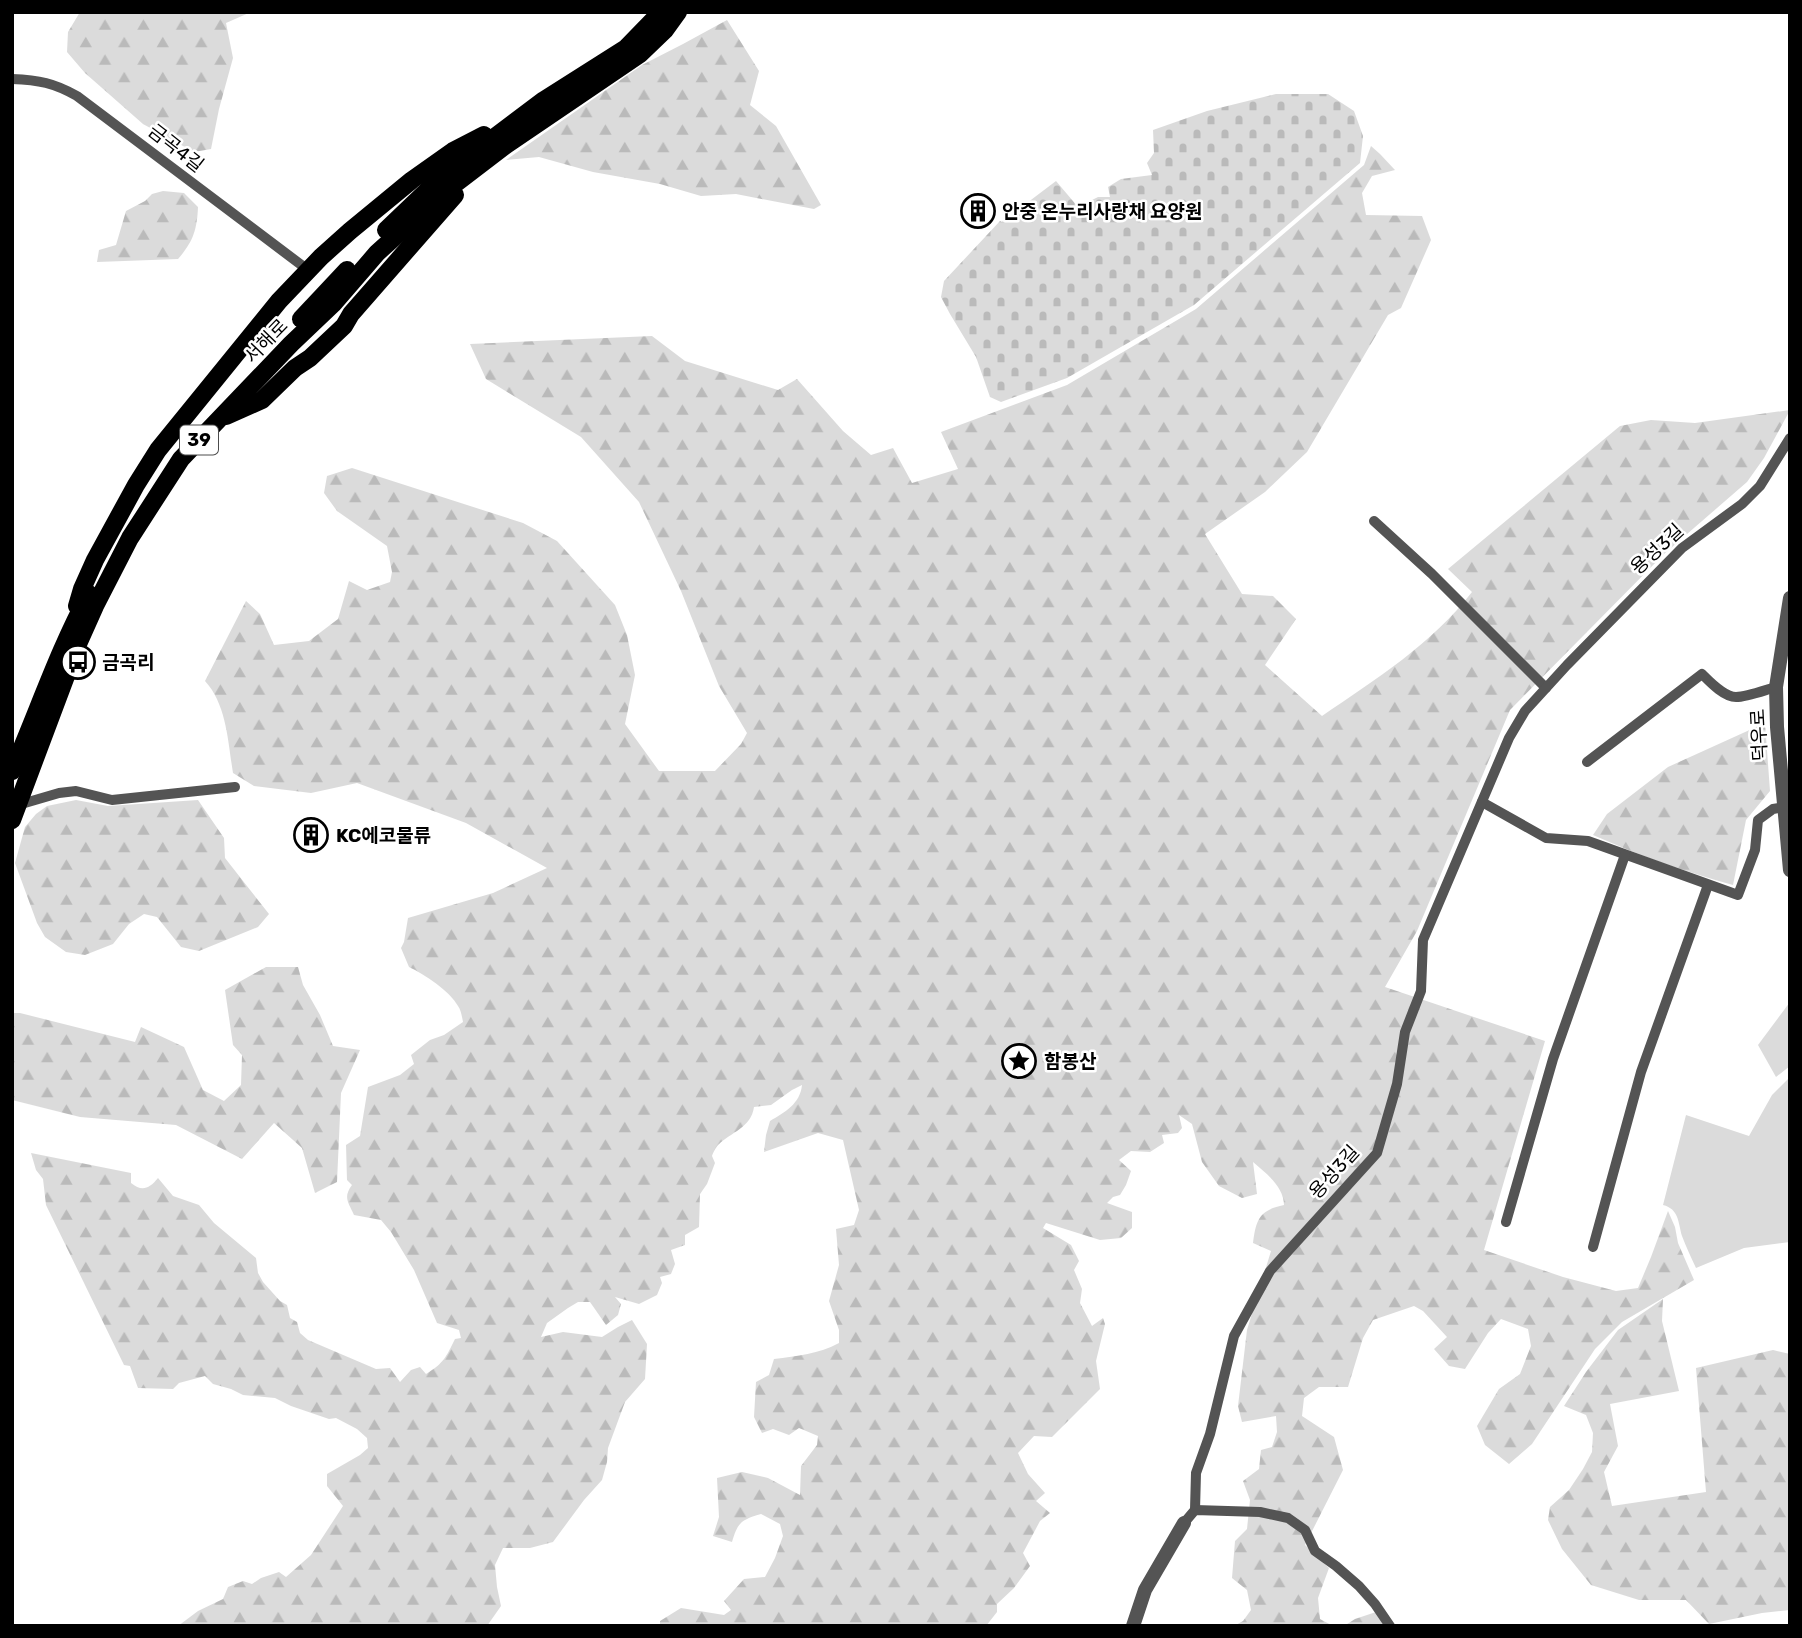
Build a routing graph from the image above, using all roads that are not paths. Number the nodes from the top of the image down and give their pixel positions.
1 (661, 12) edge
2 (678, 12) edge
3 (12, 79) edge
4 (513, 124) junction
5 (480, 166) junction
6 (308, 270) junction
7 (219, 419) junction
8 (1790, 438) edge
9 (1374, 521) dead end
10 (1790, 598) edge
11 (73, 623) junction
12 (1546, 688) junction
13 (1776, 688) junction
14 (1587, 762) dead end
15 (12, 771) edge
16 (235, 787) dead end
17 (1482, 802) junction
18 (1784, 807) junction
19 (15, 812) edge
20 (1625, 855) junction
21 (1790, 870) edge
22 (1708, 885) junction
23 (1506, 1222) dead end
24 (1593, 1247) dead end
25 (1195, 1510) junction
26 (1184, 1523) joint
27 (1133, 1626) edge
28 (1390, 1626) edge

1 - 4 main road, 서해로 / 39
2 - 5 main road, 서해로 / 39
3 - 6 street, 금곡4길
4 - 6 main road
4 - 11 main road, 서해로 / 39
5 - 7 main road, 서해로 / 39
5 - 7 main road
6 - 11 main road
7 - 19 main road, 서해로 / 39
8 - 12 street, 용성3길
9 - 12 street
10 - 13 street, 덕우로
11 - 15 main road, 서해로 / 39
12 - 17 street, 용성3길
13 - 14 street
13 - 18 street, 덕우로
16 - 19 street, 서해로
17 - 20 street
17 - 25 street, 용성3길
18 - 21 street, 덕우로
18 - 22 street
20 - 22 street
20 - 23 street
22 - 24 street
25 - 26 street
25 - 28 street
26 - 27 street

